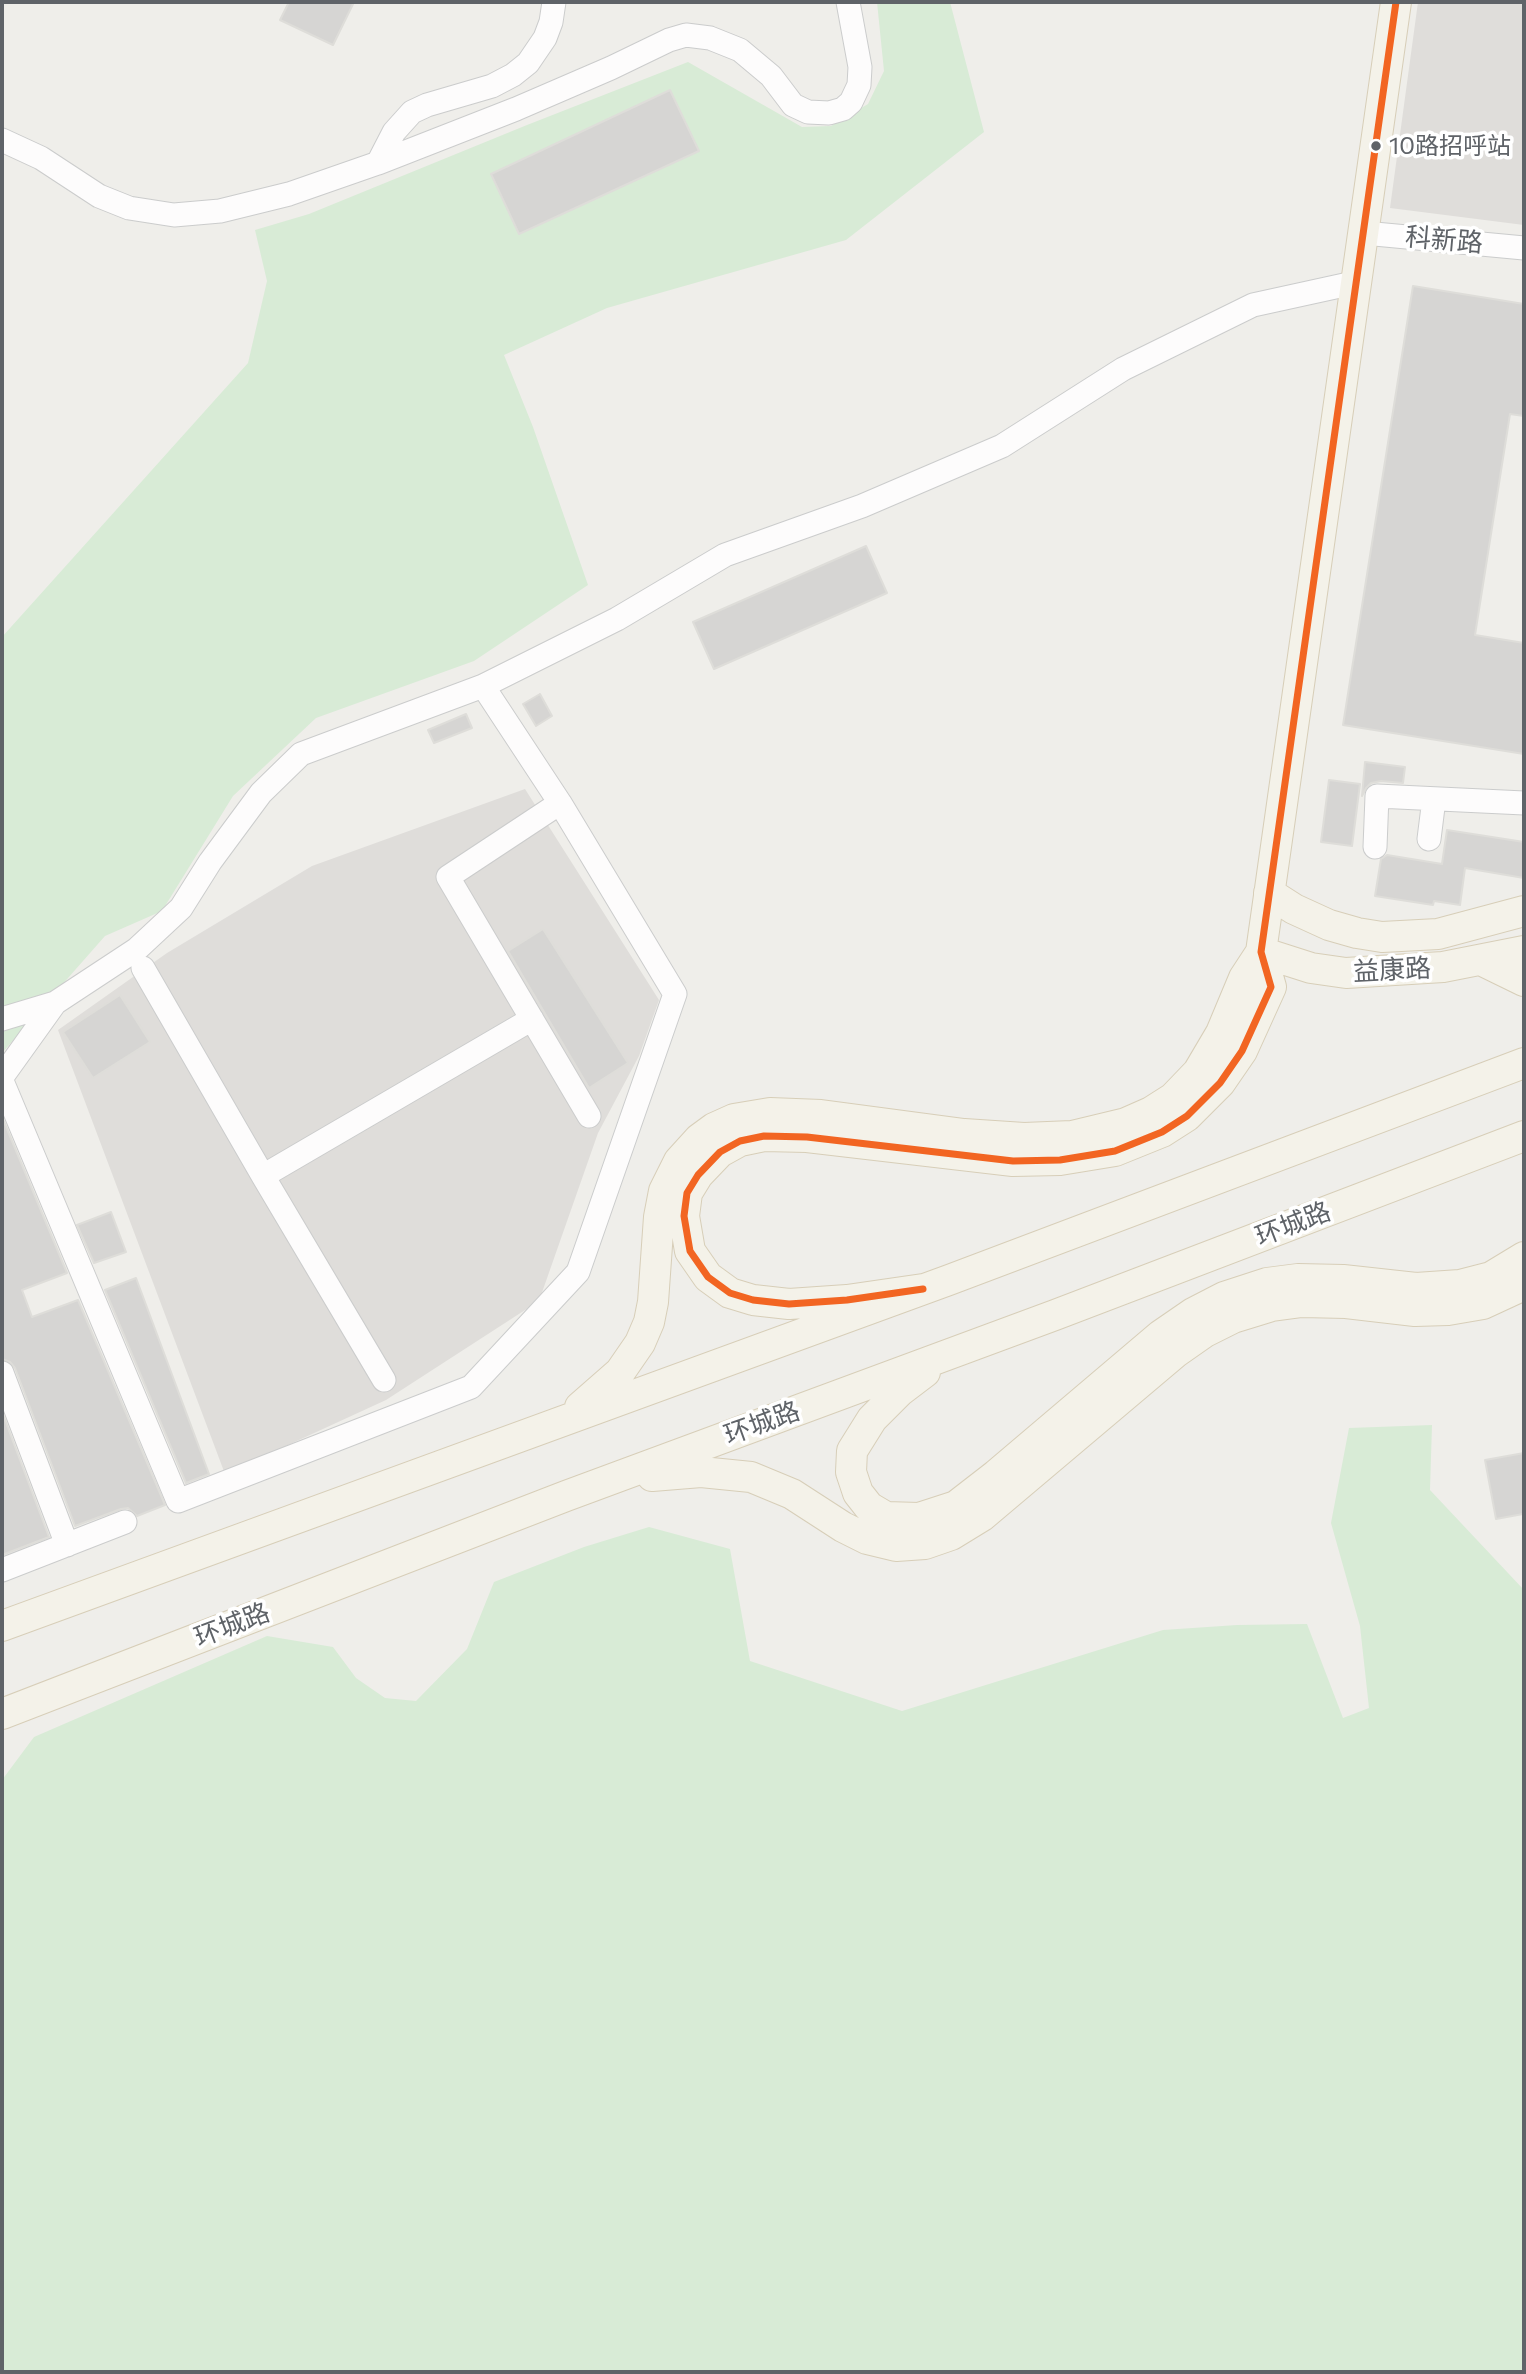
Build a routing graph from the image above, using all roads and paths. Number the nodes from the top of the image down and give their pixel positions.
1 (554, 2) edge
2 (848, 2) edge
3 (1396, 2) edge
4 (2, 140) edge
5 (379, 163) junction
6 (1364, 233) junction
7 (1524, 247) edge
8 (1358, 282) junction
9 (483, 686) junction
10 (1434, 799) junction
11 (560, 803) junction
12 (1524, 803) edge
13 (1429, 839) dead end
14 (1375, 847) dead end
15 (1269, 893) junction
16 (1524, 911) edge
17 (1524, 951) edge
18 (1261, 952) junction
19 (1483, 961) junction
20 (143, 968) dead end
21 (1524, 981) edge
22 (55, 1003) junction
23 (2, 1019) edge
24 (532, 1019) junction
25 (1524, 1063) edge
26 (2, 1079) edge
27 (589, 1116) dead end
28 (1524, 1136) edge
29 (263, 1176) junction
30 (1524, 1257) edge
31 (936, 1284) junction
32 (1524, 1285) edge
33 (953, 1353) junction
34 (2, 1373) edge
35 (384, 1380) dead end
36 (551, 1425) junction
37 (579, 1491) junction
38 (125, 1522) dead end
39 (67, 1545) junction
40 (2, 1570) edge
41 (2, 1626) edge
42 (2, 1714) edge

1 - 5 street
2 - 5 street
3 - 6 main road
4 - 5 street
6 - 7 street, 科新路
6 - 8 main road
8 - 9 street
8 - 15 main road
9 - 11 street
9 - 22 street
10 - 12 street
10 - 13 street
10 - 14 street
11 - 24 street
11 - 26 street
15 - 16 main road, 益康路
15 - 18 main road
17 - 19 main road, 益康路
18 - 19 main road, 益康路
18 - 31 main road
18 - 36 main road
19 - 21 main road
20 - 29 street
22 - 23 street
22 - 26 street
24 - 27 street
24 - 29 street
25 - 31 main road
28 - 33 main road, 环城路
29 - 35 street
30 - 33 main road
31 - 36 main road
32 - 37 main road
33 - 37 main road, 环城路
34 - 39 street
36 - 41 main road
37 - 42 main road, 环城路
38 - 39 street
39 - 40 street

